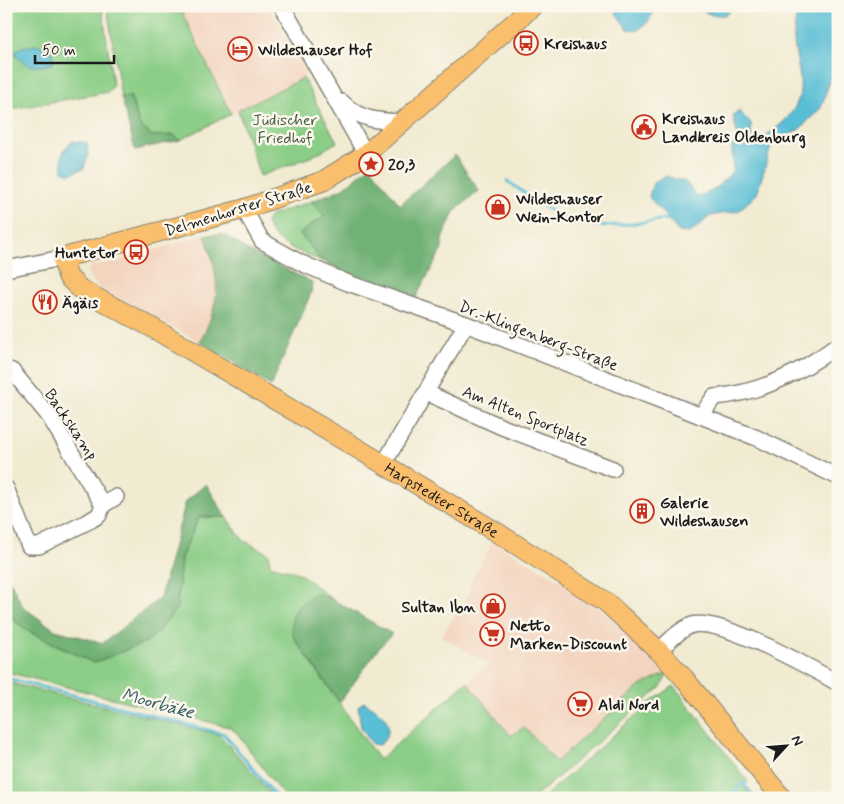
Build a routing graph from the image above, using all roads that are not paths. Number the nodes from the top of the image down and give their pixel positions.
1 (282, 6) edge
2 (533, 6) edge
3 (332, 93) junction
4 (404, 122) junction
5 (366, 154) junction
6 (244, 209) junction
7 (62, 258) junction
8 (6, 269) edge
9 (466, 324) junction
10 (838, 345) edge
11 (6, 369) edge
12 (427, 393) junction
13 (701, 416) junction
14 (383, 464) junction
15 (613, 469) dead end
16 (838, 477) edge
17 (6, 488) edge
18 (116, 496) dead end
19 (103, 505) junction
20 (659, 651) junction
21 (838, 683) edge
22 (782, 798) edge

1 - 3 street
2 - 4 main road, Delmenhorster Straße
3 - 4 street
3 - 5 street
4 - 5 main road, Delmenhorster Straße
5 - 6 main road, Delmenhorster Straße
6 - 7 main road, Delmenhorster Straße
6 - 9 street, Dr.-Klingenberg-Straße
7 - 8 street
7 - 14 main road, Harpstedter Straße
9 - 12 street, Am Alten Sportplatz
9 - 13 street, Dr.-Klingenberg-Straße
10 - 13 street
11 - 19 street, Backskamp
12 - 14 street, Am Alten Sportplatz
12 - 15 street, Am Alten Sportplatz
13 - 16 street, Dr.-Klingenberg-Straße
14 - 20 main road, Harpstedter Straße
17 - 19 street
18 - 19 street
20 - 21 street
20 - 22 main road, Harpstedter Straße

